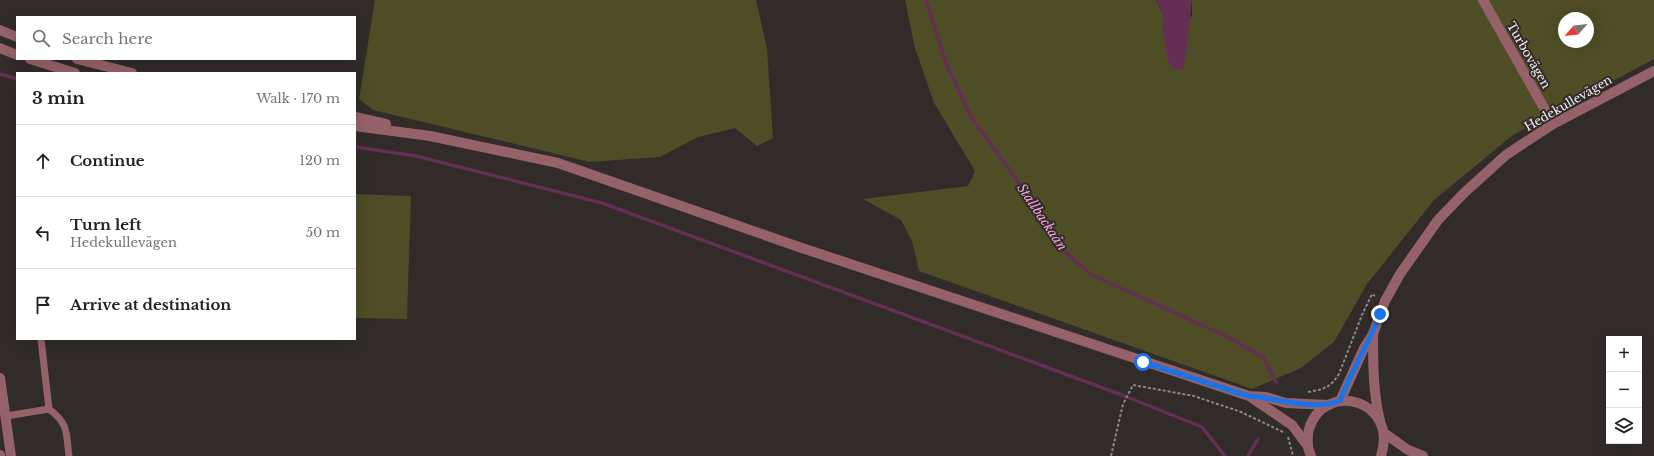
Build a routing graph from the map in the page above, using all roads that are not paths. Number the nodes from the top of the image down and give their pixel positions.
1 (1483, 0) edge
2 (0, 30) edge
3 (16, 37) edge
4 (0, 48) edge
5 (0, 53) edge
6 (15, 54) edge
7 (33, 60) edge
8 (81, 60) edge
9 (1654, 71) edge
10 (72, 72) edge
11 (128, 72) edge
12 (356, 117) edge
13 (1553, 124) junction
14 (356, 126) edge
15 (430, 136) junction
16 (1373, 334) junction
17 (41, 340) edge
18 (0, 378) edge
19 (1248, 396) junction
20 (1340, 401) junction
21 (1329, 405) junction
22 (48, 409) junction
23 (3, 417) edge
24 (1380, 421) junction
25 (1384, 433) junction
26 (1310, 453) edge
27 (11, 456) edge
28 (69, 456) edge
29 (1381, 456) edge
30 (1423, 456) edge

1 - 13 street, Turbovägen
2 - 3 street
4 - 6 street
5 - 6 street
7 - 10 street
8 - 11 street
9 - 13 street, Hedekullevägen
12 - 15 street
13 - 16 street, Hedekullevägen
14 - 15 street
15 - 19 street
16 - 20 street, Hedekullevägen
16 - 24 street, Hedekullevägen
17 - 22 lane
18 - 23 street
19 - 21 street
19 - 26 street
20 - 21 street
20 - 24 street
21 - 26 street
22 - 23 lane
22 - 28 lane
23 - 27 street
24 - 25 street, Hedekullevägen
25 - 29 street
25 - 30 street

